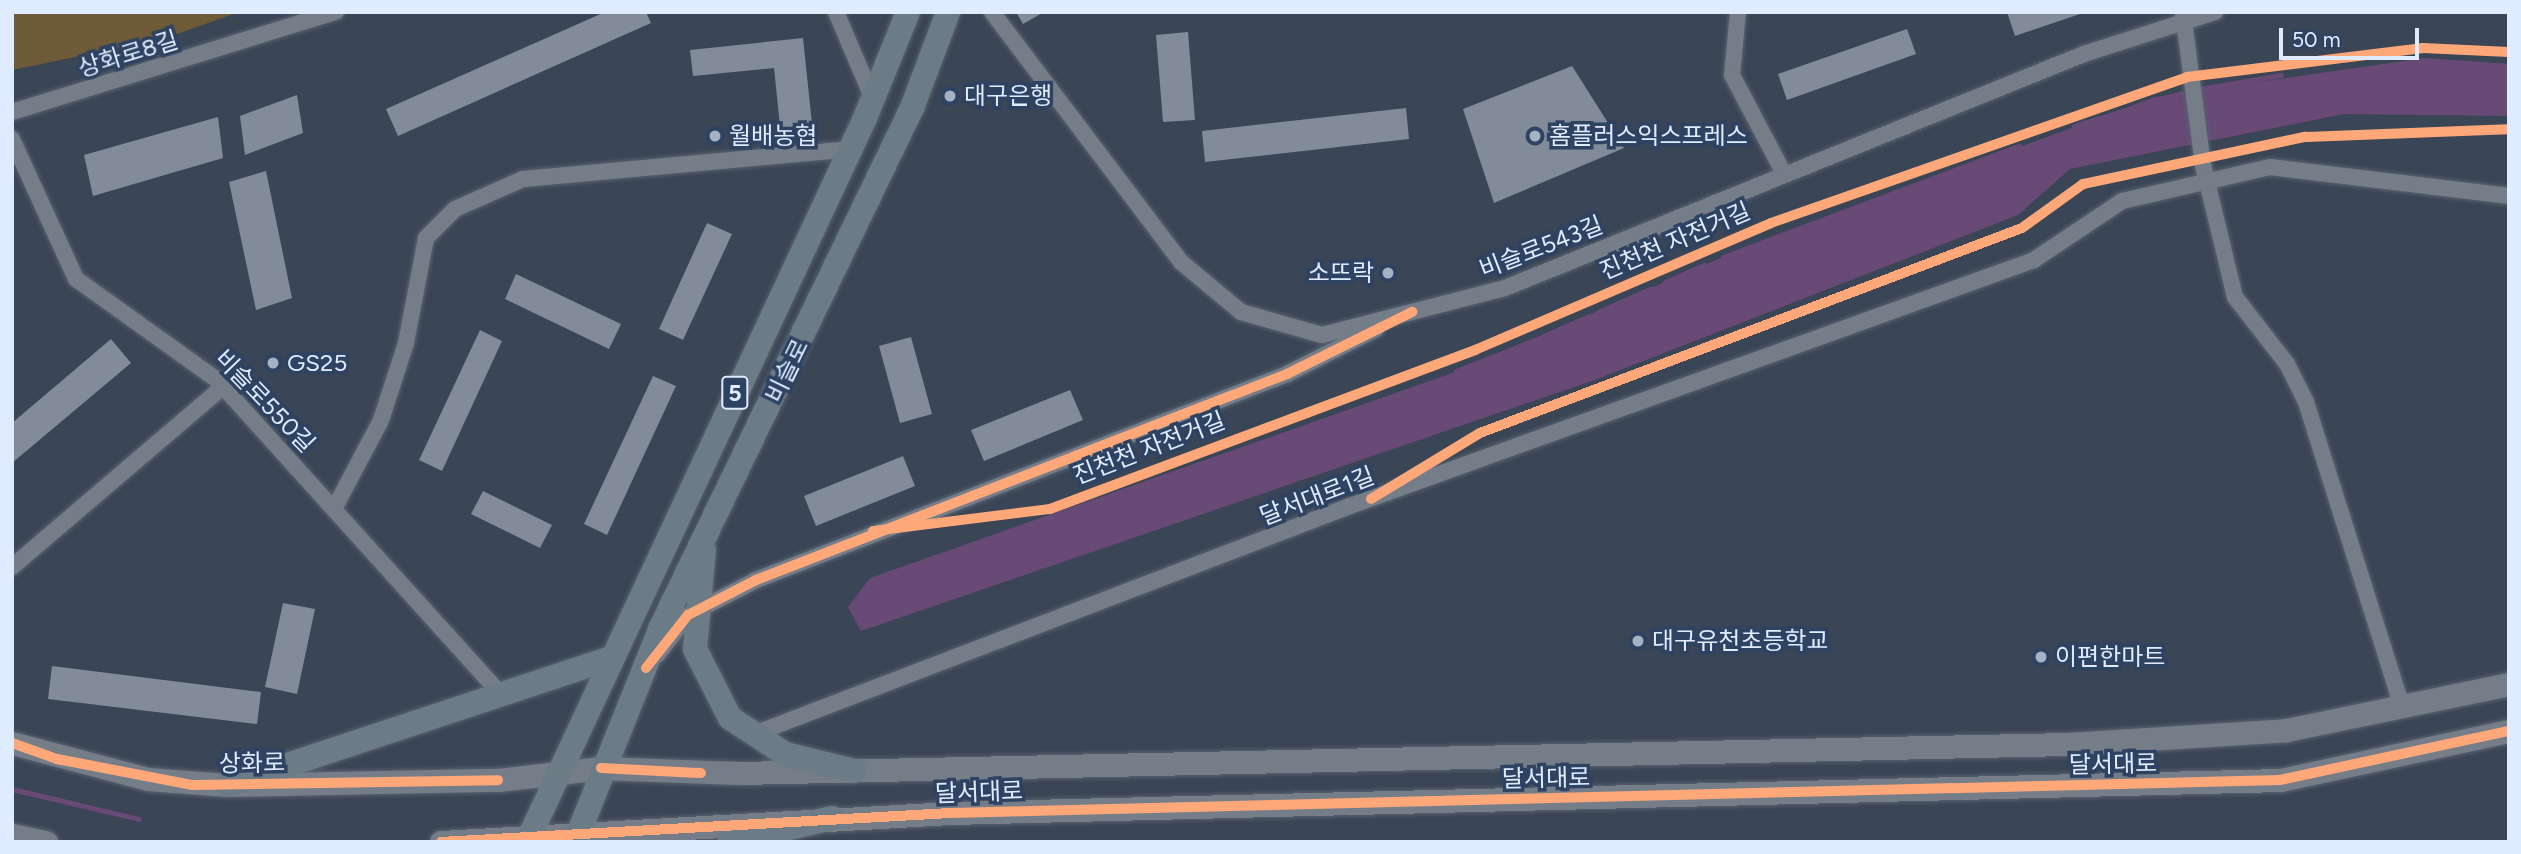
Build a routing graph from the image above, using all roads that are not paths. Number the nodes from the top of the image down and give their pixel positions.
1 (336, 12) edge
2 (836, 12) edge
3 (908, 12) edge
4 (948, 12) edge
5 (992, 12) edge
6 (1738, 12) edge
7 (2215, 12) edge
8 (2184, 17) edge
9 (873, 99) junction
10 (12, 112) edge
11 (12, 139) edge
12 (850, 149) junction
13 (1780, 166) dead end
14 (2206, 184) junction
15 (2509, 197) edge
16 (1412, 312) junction
17 (223, 387) junction
18 (335, 507) junction
19 (704, 538) junction
20 (12, 567) edge
21 (701, 605) junction
22 (612, 658) junction
23 (646, 668) junction
24 (2509, 684) edge
25 (502, 695) junction
26 (2402, 707) junction
27 (2509, 731) edge
28 (754, 734) junction
29 (12, 743) edge
30 (601, 768) junction
31 (855, 771) junction
32 (555, 772) junction
33 (701, 773) joint
34 (227, 785) junction
35 (832, 818) junction
36 (12, 835) edge
37 (577, 836) edge
38 (528, 838) edge
39 (46, 842) edge
40 (441, 842) edge
41 (729, 842) edge

1 - 10 street, 상화로8길
2 - 9 street
3 - 9 main road, 비슬로 / 5
4 - 19 main road, 비슬로 / 5
5 - 16 street, 비슬로543길
6 - 13 street
7 - 8 street, 비슬로543길
8 - 14 street
8 - 16 street, 비슬로543길
9 - 12 main road, 비슬로 / 5
11 - 17 street, 비슬로550길
12 - 18 street
12 - 22 main road, 비슬로 / 5
14 - 15 street, 달서대로1길
14 - 26 street
14 - 28 street, 달서대로1길
16 - 21 street
17 - 18 street, 비슬로550길
17 - 20 street
18 - 25 street, 비슬로550길
19 - 21 main road
19 - 23 main road, 비슬로 / 5
21 - 23 street
21 - 28 main road
22 - 25 main road
22 - 32 main road, 비슬로 / 5
23 - 30 main road, 비슬로 / 5
24 - 26 main road, 달서대로
25 - 34 main road
26 - 31 main road, 달서대로
27 - 35 main road, 달서대로
28 - 31 main road
29 - 34 main road, 상화로
30 - 32 main road, 상화로
30 - 33 main road, 상화로
30 - 37 main road, 비슬로 / 5
31 - 33 main road, 달서대로
32 - 34 main road, 상화로
32 - 38 main road, 비슬로
35 - 37 main road, 달서대로
35 - 41 main road
36 - 39 main road
37 - 38 main road
38 - 40 main road

